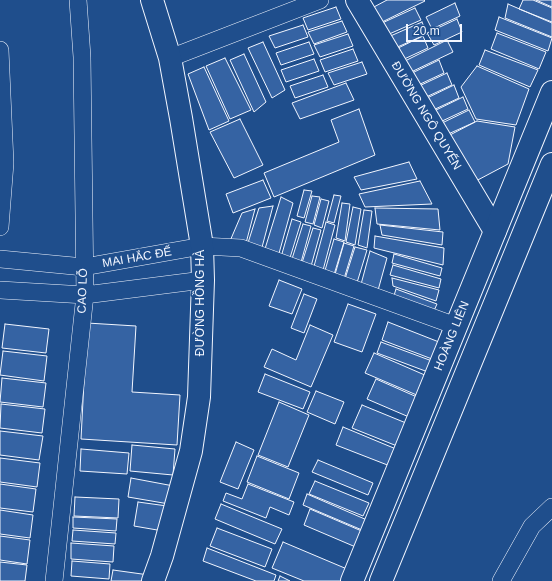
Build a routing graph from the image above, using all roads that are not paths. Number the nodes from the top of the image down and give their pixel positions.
1 (78, 0) edge
2 (152, 0) edge
3 (320, 0) edge
4 (357, 0) edge
5 (0, 50) edge
6 (170, 58) junction
7 (552, 92) edge
8 (552, 164) edge
9 (0, 227) edge
10 (495, 231) junction
11 (520, 244) junction
12 (202, 246) junction
13 (0, 259) edge
14 (84, 267) junction
15 (203, 280) junction
16 (0, 290) edge
17 (85, 296) junction
18 (456, 326) junction
19 (552, 507) edge
20 (54, 581) edge
21 (153, 581) edge
22 (352, 581) edge
23 (381, 581) edge
24 (502, 581) edge

1 - 14 street, CAO LỖ
2 - 6 main road, ĐƯỜNG HỒNG HÀ
3 - 6 street
4 - 10 main road, ĐƯỜNG NGÔ QUYẾN
5 - 9 street
6 - 12 main road, ĐƯỜNG HỒNG HÀ
7 - 10 main road, HOÀNG LIÊN
8 - 11 main road
10 - 11 main road
10 - 18 main road, HOÀNG LIÊN
11 - 23 main road
12 - 14 street, MAI HẮC ĐẾ
12 - 15 main road, ĐƯỜNG HỒNG HÀ
12 - 18 street, MAI HẮC ĐẾ
13 - 14 street, MAI HẮC ĐẾ
14 - 17 street, CAO LỖ
15 - 17 street
15 - 21 main road, ĐƯỜNG HỒNG HÀ
16 - 17 street
17 - 20 street, CAO LỖ
18 - 22 main road, HOÀNG LIÊN
19 - 24 street

